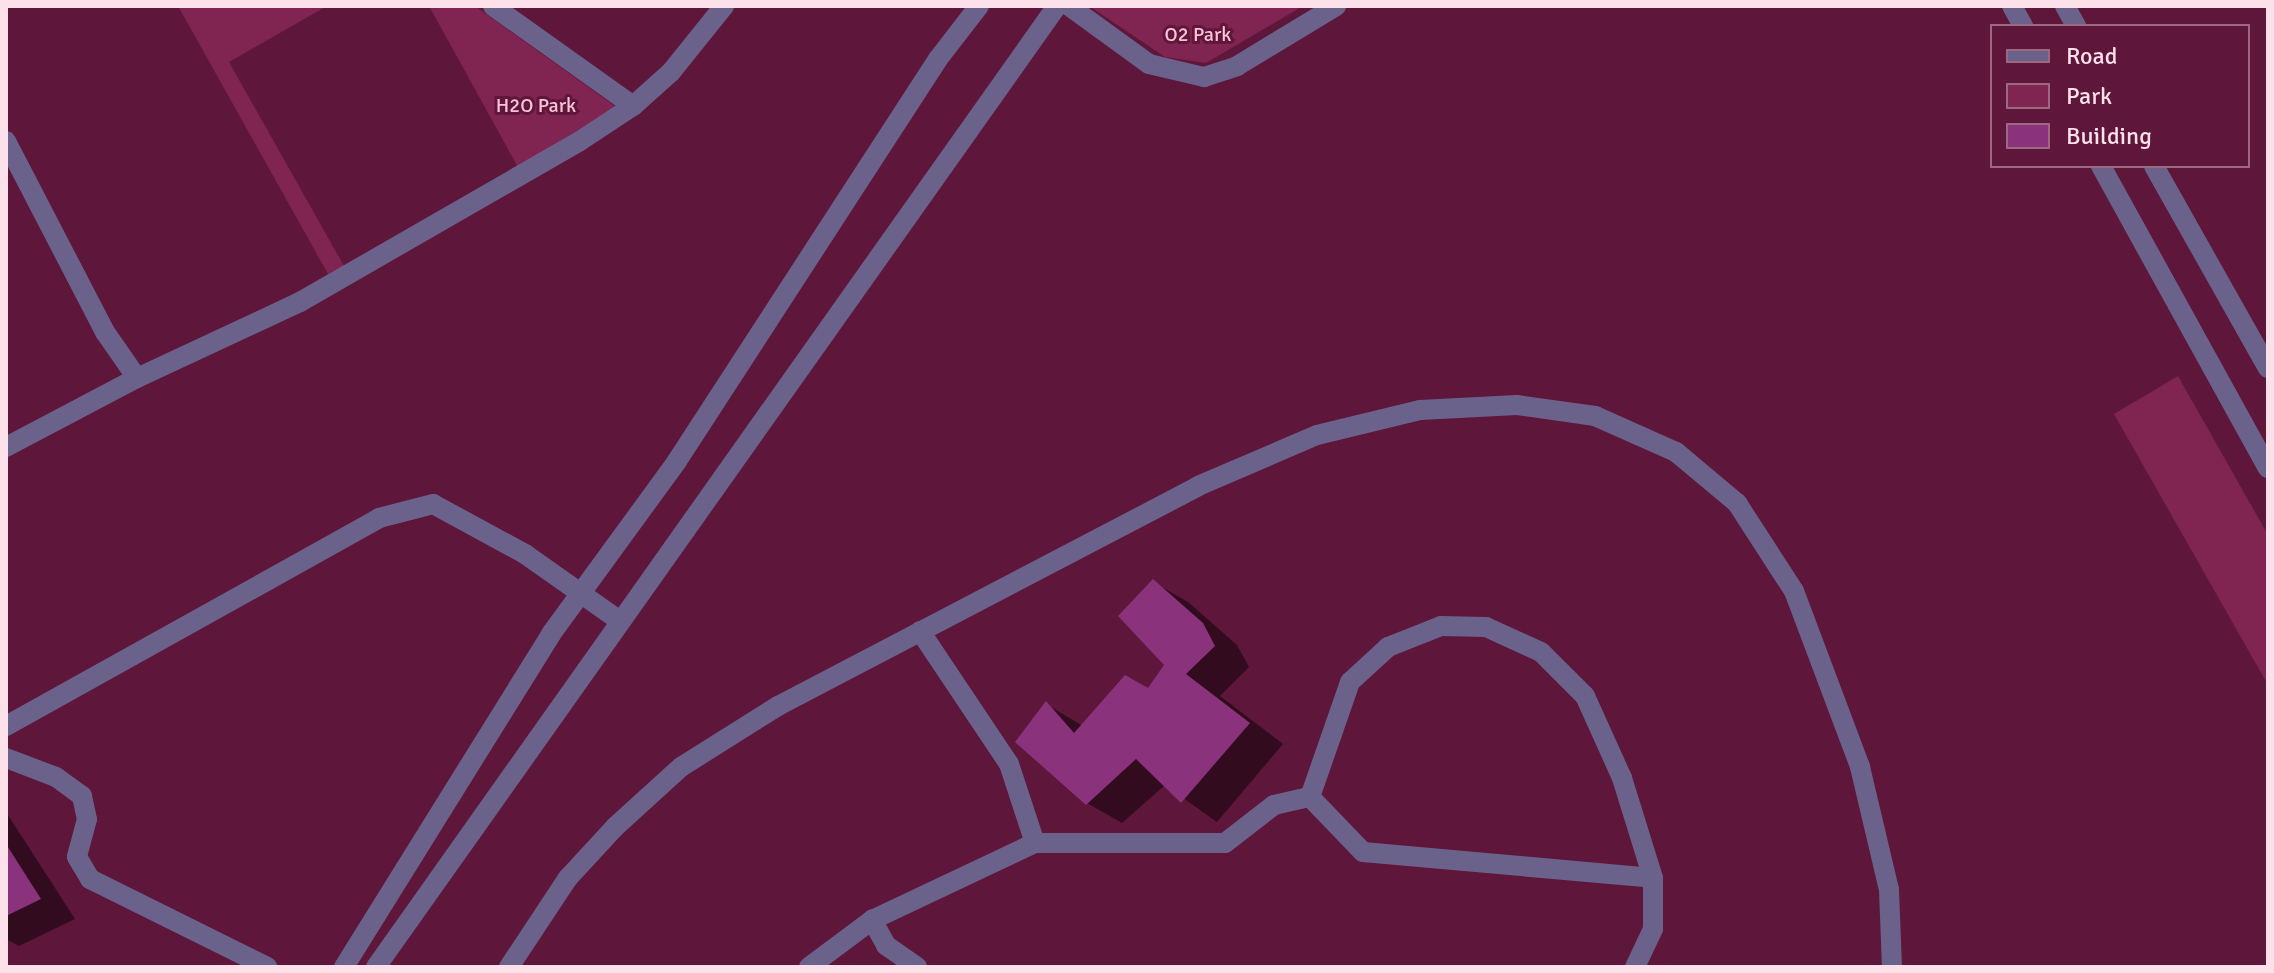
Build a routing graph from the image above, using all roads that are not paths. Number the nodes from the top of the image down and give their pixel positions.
1 (493, 6) edge
2 (724, 6) edge
3 (979, 6) edge
4 (1057, 6) edge
5 (1069, 6) edge
6 (1336, 6) edge
7 (2012, 6) edge
8 (2065, 6) edge
9 (2022, 24) edge
10 (2075, 24) edge
11 (633, 106) junction
12 (6, 141) edge
13 (2102, 168) edge
14 (2155, 168) edge
15 (2268, 368) edge
16 (137, 378) junction
17 (6, 447) edge
18 (2268, 468) edge
19 (580, 594) junction
20 (620, 621) junction
21 (920, 631) junction
22 (6, 726) edge
23 (6, 758) edge
24 (1310, 797) junction
25 (1035, 843) junction
26 (1653, 878) junction
27 (872, 920) junction
28 (267, 967) edge
29 (344, 967) edge
30 (376, 967) edge
31 (509, 967) edge
32 (809, 967) edge
33 (917, 967) edge
34 (1635, 967) edge
35 (1892, 967) edge

1 - 11 street
2 - 11 street
3 - 19 street
4 - 20 street
5 - 6 street
7 - 9 street
8 - 10 street
11 - 16 street
12 - 16 street
13 - 18 street
14 - 15 street
16 - 17 street
19 - 20 street
19 - 22 street
19 - 29 street
20 - 30 street
21 - 25 street
21 - 31 street
21 - 35 street
23 - 28 street
24 - 25 street
24 - 26 street
24 - 26 street
25 - 27 street
26 - 34 street
27 - 32 street
27 - 33 street

